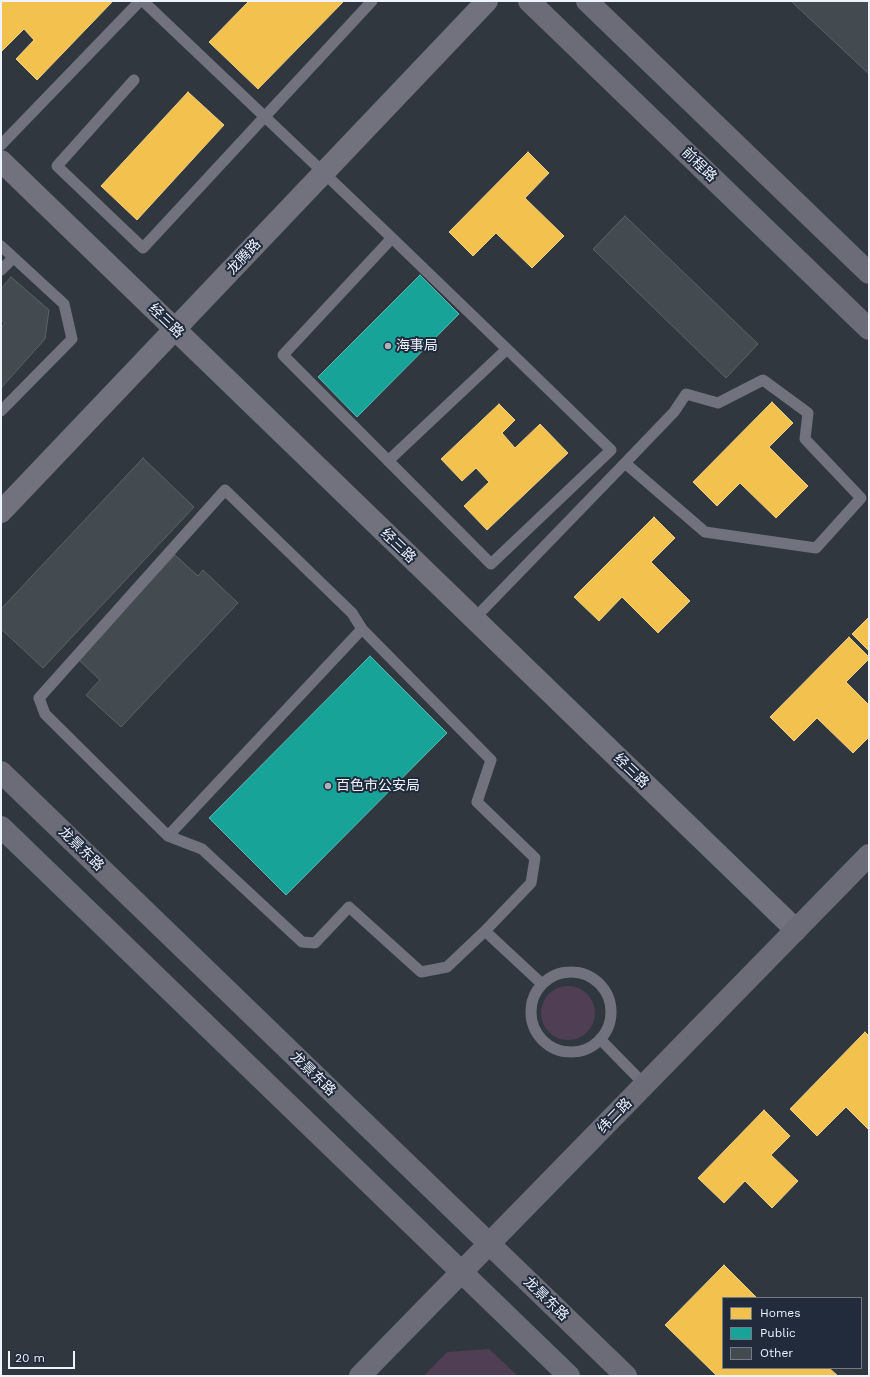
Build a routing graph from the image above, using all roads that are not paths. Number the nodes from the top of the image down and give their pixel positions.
1 (140, 1) edge
2 (143, 1) edge
3 (372, 1) edge
4 (487, 1) edge
5 (529, 1) edge
6 (587, 1) edge
7 (134, 80) dead end
8 (265, 117) junction
9 (1, 144) edge
10 (1, 161) edge
11 (324, 173) junction
12 (392, 238) junction
13 (1, 246) edge
14 (13, 258) junction
15 (1, 270) edge
16 (869, 273) edge
17 (869, 329) edge
18 (175, 330) junction
19 (507, 349) junction
20 (1, 411) edge
21 (388, 461) junction
22 (625, 463) junction
23 (1, 512) edge
24 (474, 619) junction
25 (362, 629) junction
26 (1, 772) edge
27 (1, 827) edge
28 (168, 836) junction
29 (869, 855) edge
30 (796, 930) junction
31 (485, 931) junction
32 (542, 984) junction
33 (600, 1040) junction
34 (645, 1085) junction
35 (489, 1244) junction
36 (462, 1272) junction
37 (360, 1376) edge
38 (569, 1376) edge
39 (626, 1376) edge

1 - 9 lane
2 - 8 lane
3 - 8 lane
4 - 11 street, 龙腾路
5 - 17 main road, 前程路
6 - 16 main road
7 - 8 lane
8 - 11 lane
10 - 18 street, 经三路
11 - 12 lane
11 - 18 street, 龙腾路
12 - 19 lane
12 - 21 lane
13 - 14 lane
14 - 15 lane
14 - 20 lane
18 - 23 street, 龙腾路
18 - 24 street, 经三路
19 - 21 lane
19 - 21 lane
22 - 22 lane
22 - 24 lane
24 - 30 street, 经三路
25 - 28 lane
25 - 28 lane
25 - 31 lane
26 - 35 main road, 龙景东路
27 - 36 main road
28 - 31 lane
29 - 30 main road, 纬二路
30 - 34 main road, 纬二路
31 - 32 lane
32 - 33 lane
32 - 33 lane
33 - 34 lane
34 - 35 main road, 纬二路
35 - 36 main road, 纬二路
35 - 39 main road, 龙景东路
36 - 37 main road, 纬二路
36 - 38 main road

